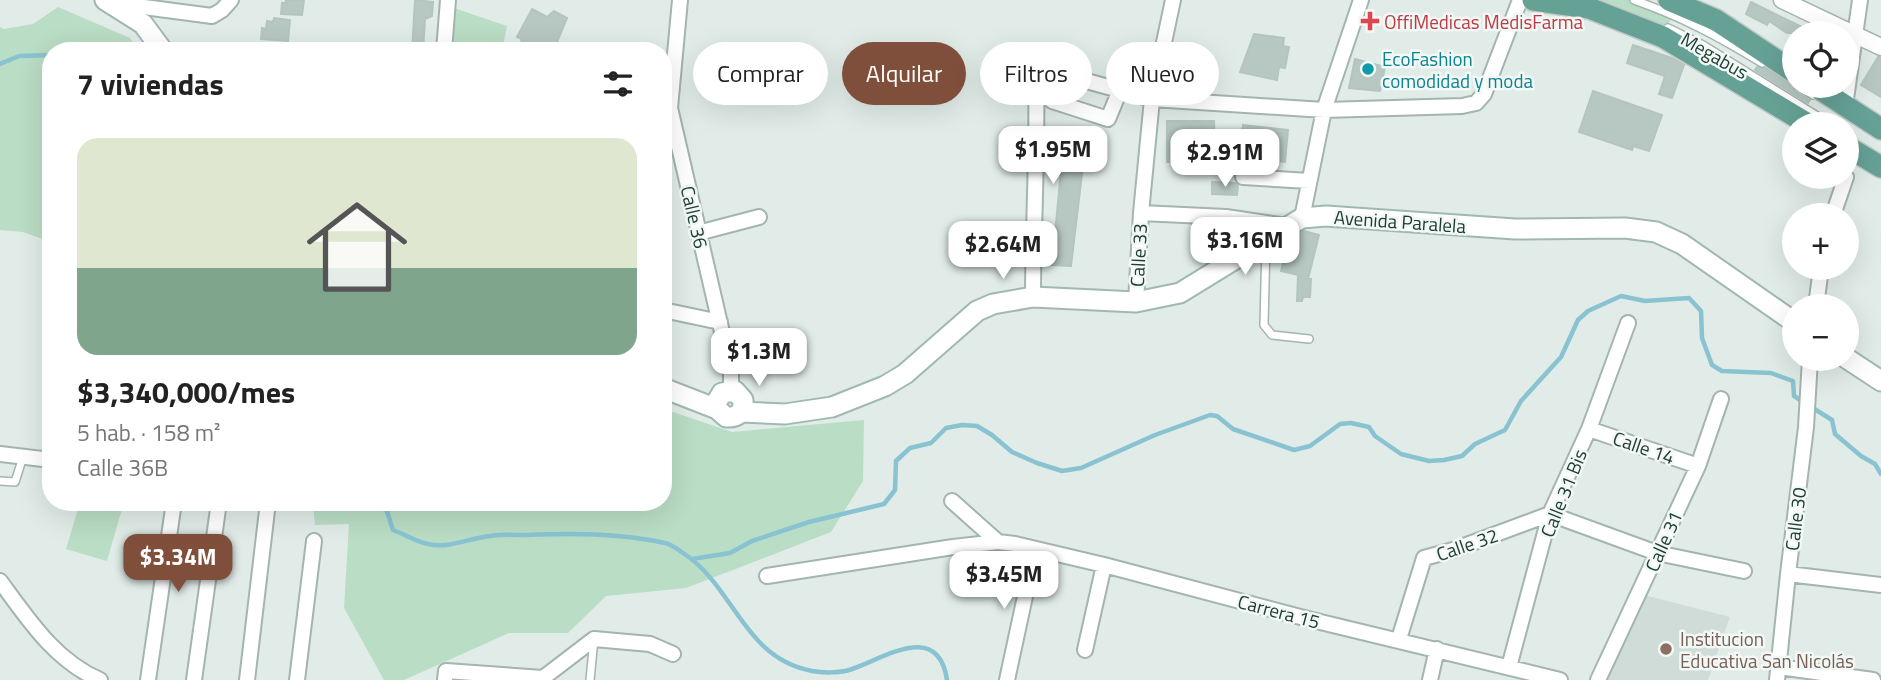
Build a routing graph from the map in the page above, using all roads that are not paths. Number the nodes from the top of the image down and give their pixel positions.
1 (231, 0) edge
2 (449, 0) edge
3 (680, 0) edge
4 (1173, 0) edge
5 (1361, 0) edge
6 (1520, 0) edge
7 (1533, 0) edge
8 (1592, 0) edge
9 (1634, 0) edge
10 (1669, 0) edge
11 (1782, 0) edge
12 (1860, 0) edge
13 (107, 1) edge
14 (1617, 9) dead end
15 (1826, 21) edge
16 (1858, 21) edge
17 (1654, 23) dead end
18 (1859, 36) edge
19 (156, 42) edge
20 (444, 42) edge
21 (1164, 42) edge
22 (1881, 47) edge
23 (1782, 64) edge
24 (672, 66) edge
25 (1771, 69) dead end
26 (1106, 86) edge
27 (1818, 98) edge
28 (1835, 98) edge
29 (1854, 98) edge
30 (1219, 103) edge
31 (1067, 105) edge
32 (1114, 105) edge
33 (1151, 105) edge
34 (1854, 109) junction
35 (1324, 110) junction
36 (1788, 112) edge
37 (1811, 112) edge
38 (672, 127) edge
39 (1881, 128) edge
40 (1881, 139) edge
41 (1859, 154) edge
42 (1881, 167) edge
43 (1243, 177) dead end
44 (1309, 181) junction
45 (1140, 213) junction
46 (759, 217) dead end
47 (1295, 222) junction
48 (698, 233) junction
49 (1266, 238) junction
50 (1032, 297) junction
51 (1136, 302) junction
52 (672, 312) edge
53 (1782, 314) edge
54 (720, 322) junction
55 (1628, 323) dead end
56 (1309, 339) dead end
57 (1859, 367) edge
58 (1809, 371) edge
59 (1881, 381) edge
60 (731, 391) junction
61 (672, 392) edge
62 (1721, 399) dead end
63 (717, 409) junction
64 (741, 412) junction
65 (1589, 429) junction
66 (0, 454) edge
67 (23, 457) junction
68 (42, 459) edge
69 (1698, 466) junction
70 (0, 481) edge
71 (951, 501) dead end
72 (173, 511) edge
73 (218, 511) edge
74 (267, 511) edge
75 (1550, 514) junction
76 (314, 541) dead end
77 (998, 542) junction
78 (1035, 550) junction
79 (1657, 554) junction
80 (1104, 565) junction
81 (1744, 571) dead end
82 (1788, 574) junction
83 (767, 576) dead end
84 (0, 581) edge
85 (1881, 585) edge
86 (594, 639) junction
87 (1399, 639) junction
88 (1437, 649) junction
89 (1085, 650) dead end
90 (673, 654) dead end
91 (1511, 672) edge
92 (1778, 673) edge
93 (100, 680) edge
94 (148, 680) edge
95 (194, 680) edge
96 (247, 680) edge
97 (297, 680) edge
98 (445, 680) edge
99 (590, 680) edge
100 (1007, 680) edge
101 (1430, 680) edge
102 (1560, 680) edge
103 (1598, 680) edge
104 (1873, 680) edge

1 - 13 street
2 - 20 street
3 - 24 street, Calle 36
4 - 21 street, Calle 33
5 - 35 street
6 - 35 street
7 - 36 main road
8 - 14 lane
9 - 25 lane, Megabus
10 - 23 main road
11 - 15 street
12 - 16 street
13 - 19 main road
17 - 37 lane, Megabus
18 - 22 street
26 - 50 street
27 - 40 lane
28 - 34 main road
29 - 34 street
30 - 35 street
31 - 32 street
33 - 45 street, Calle 33
34 - 39 main road
35 - 44 street
38 - 48 street, Calle 36
41 - 42 main road
43 - 44 street
44 - 47 street
45 - 47 street
45 - 51 street, Calle 33
46 - 48 street
47 - 49 main road, Avenida Paralela
47 - 53 main road, Avenida Paralela
48 - 54 street, Calle 36
49 - 51 main road, Avenida Paralela
49 - 56 lane
50 - 51 main road, Avenida Paralela
50 - 64 main road, Avenida Paralela
52 - 54 street
54 - 60 street, Calle 36
55 - 65 street, Calle 31 Bis
57 - 59 main road
58 - 82 street, Calle 30
60 - 63 main road
60 - 64 main road
61 - 63 main road
62 - 69 street, Calle 31
63 - 64 main road
65 - 69 street, Calle 14
65 - 75 street, Calle 31 Bis
66 - 67 street
67 - 68 street
67 - 70 lane
69 - 79 street, Calle 31
71 - 77 street, Carrera 15
72 - 94 street
73 - 95 street
74 - 96 street
75 - 79 street
75 - 87 street, Calle 32
75 - 91 street, Calle 31 Bis
76 - 97 street
77 - 78 street, Carrera 15
77 - 83 street, Carrera 15
78 - 80 street, Carrera 15
78 - 100 street
79 - 81 street
79 - 103 street, Calle 31
80 - 87 street, Carrera 15
80 - 89 street
82 - 85 street
82 - 92 street, Calle 30
84 - 93 street
86 - 90 street
86 - 98 street
86 - 99 lane
87 - 88 street, Carrera 15
88 - 91 street, Carrera 15
88 - 101 street
91 - 102 street, Carrera 15
92 - 104 street

